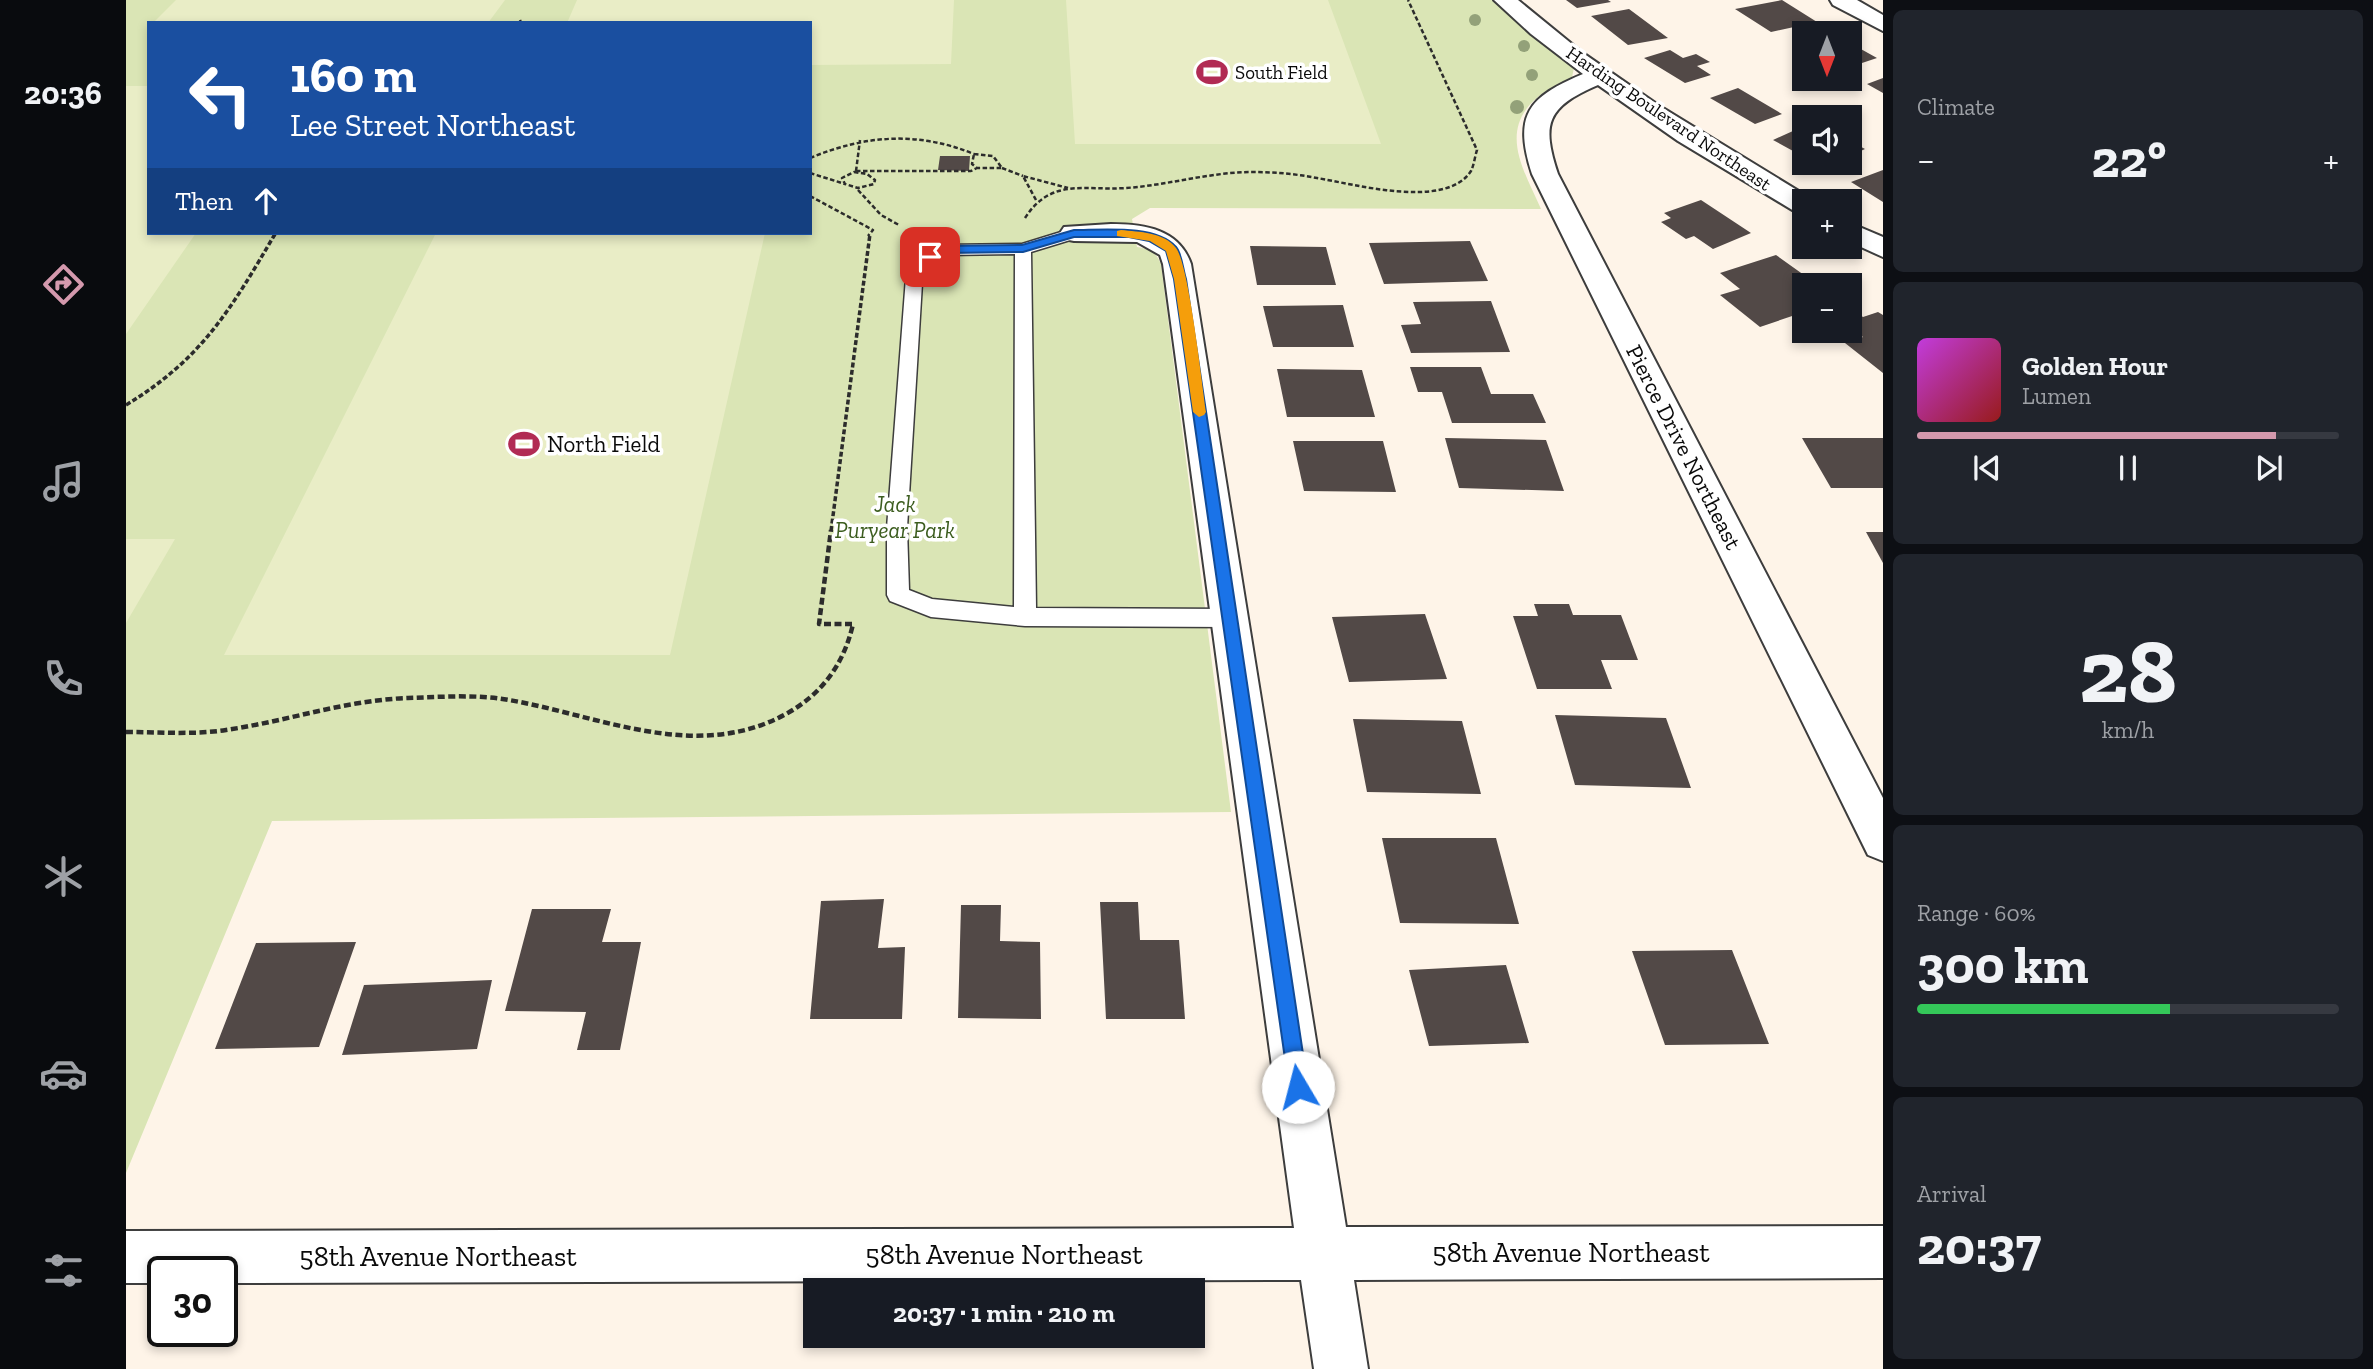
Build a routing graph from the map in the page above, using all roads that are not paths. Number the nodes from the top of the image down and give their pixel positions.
1 (1505, 0) edge
2 (1841, 0) edge
3 (1883, 24) edge
4 (1599, 76) junction
5 (1792, 197) edge
6 (1074, 233) joint
7 (1862, 237) edge
8 (1883, 248) edge
9 (1023, 249) junction
10 (1024, 617) junction
11 (1230, 618) junction
12 (1883, 841) edge
13 (1323, 1252) junction
14 (1883, 1252) edge
15 (126, 1257) edge
16 (1341, 1369) edge

1 - 4 street, Harding Boulevard Northeast
2 - 3 street
4 - 5 street, Harding Boulevard Northeast
4 - 12 street, Pierce Drive Northeast
6 - 9 lane
6 - 11 street
7 - 8 street
9 - 10 lane
9 - 10 lane
10 - 11 lane
11 - 13 street
13 - 14 street, 58th Avenue Northeast
13 - 15 street, 58th Avenue Northeast
13 - 16 street

